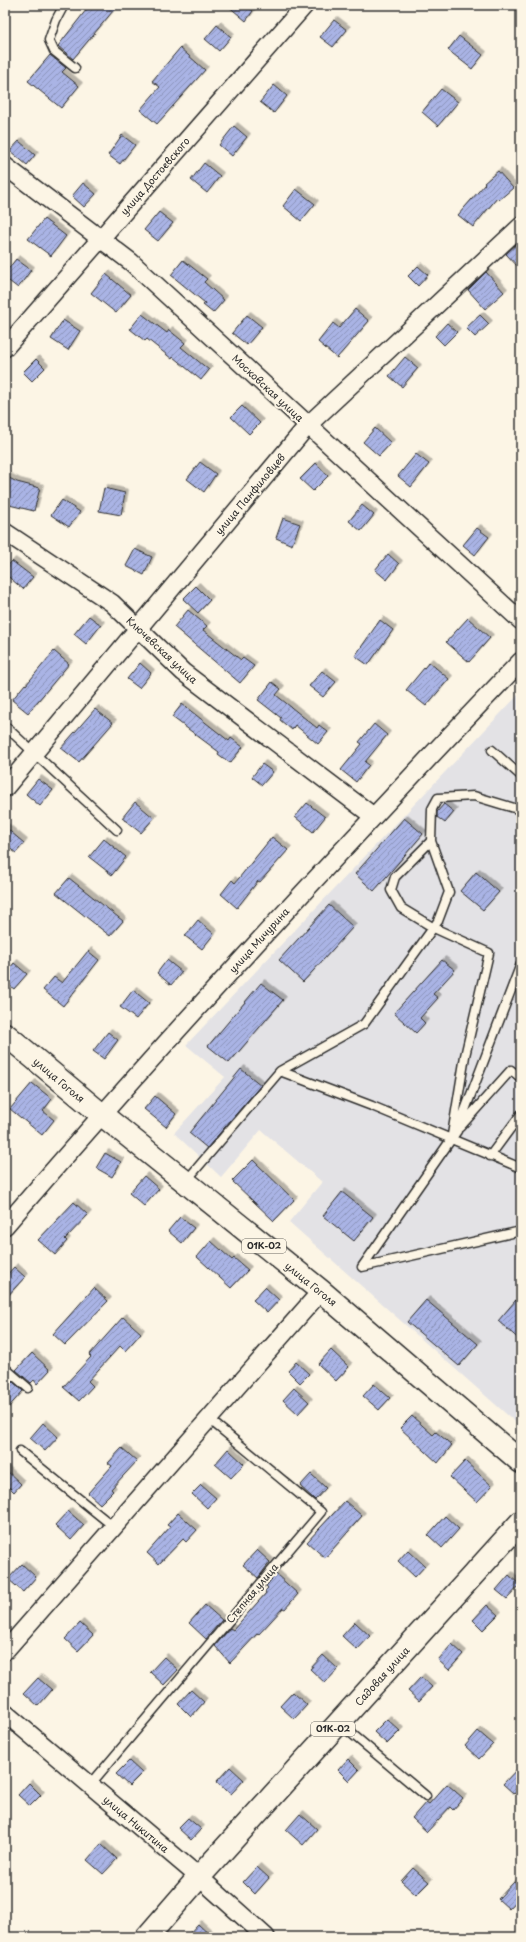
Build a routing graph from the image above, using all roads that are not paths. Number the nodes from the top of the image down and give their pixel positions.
1 (64, 5) edge
2 (305, 5) edge
3 (75, 68) dead end
4 (5, 166) edge
5 (521, 226) edge
6 (100, 239) junction
7 (5, 348) edge
8 (308, 425) junction
9 (5, 532) edge
10 (521, 621) edge
11 (138, 628) junction
12 (521, 661) edge
13 (5, 726) edge
14 (492, 750) dead end
15 (35, 752) junction
16 (521, 776) edge
17 (5, 788) edge
18 (521, 810) edge
19 (373, 816) junction
20 (117, 830) dead end
21 (431, 841) junction
22 (434, 928) junction
23 (521, 964) edge
24 (5, 1034) edge
25 (280, 1071) junction
26 (521, 1078) edge
27 (101, 1114) junction
28 (521, 1114) edge
29 (457, 1131) junction
30 (451, 1139) junction
31 (490, 1156) junction
32 (521, 1168) edge
33 (185, 1182) junction
34 (5, 1226) edge
35 (521, 1231) edge
36 (321, 1291) junction
37 (5, 1368) edge
38 (28, 1388) dead end
39 (209, 1419) junction
40 (20, 1451) dead end
41 (521, 1462) edge
42 (521, 1522) edge
43 (114, 1526) junction
44 (5, 1651) edge
45 (5, 1713) edge
46 (339, 1723) junction
47 (90, 1785) junction
48 (426, 1796) dead end
49 (199, 1877) junction
50 (147, 1937) edge
51 (266, 1937) edge

1 - 3 lane
2 - 6 street, улица Достоевского
4 - 6 street, Московская улица
5 - 8 street, улица Панфиловцев
6 - 7 street, улица Достоевского
6 - 8 street, Московская улица
8 - 10 street, Московская улица
8 - 11 street, улица Панфиловцев
9 - 11 street, Ключевская улица
11 - 15 street, улица Панфиловцев
11 - 19 street, Ключевская улица
12 - 19 street, улица Мичурина
13 - 15 lane
14 - 16 lane
15 - 17 street, улица Панфиловцев
15 - 20 lane
18 - 21 lane
19 - 27 street, улица Мичурина
21 - 22 lane
21 - 22 lane
22 - 25 lane
22 - 30 lane
23 - 29 lane
24 - 27 main road, улица Гоголя / 01К-02
25 - 30 lane
25 - 33 lane
26 - 29 lane
27 - 33 main road, улица Гоголя / 01К-02
27 - 34 street, улица Мичурина
28 - 31 lane
29 - 30 lane
30 - 31 lane
30 - 35 lane
31 - 32 lane
33 - 36 main road, улица Гоголя / 01К-02
36 - 39 street
36 - 41 main road, улица Гоголя / 01К-02
37 - 38 lane
39 - 43 street
39 - 47 lane, Степная улица
40 - 43 lane
42 - 46 main road, Садовая улица / 01К-02
43 - 44 street
45 - 47 street, улица Никитина
46 - 48 lane
46 - 49 main road, Садовая улица / 01К-02
47 - 49 street, улица Никитина
49 - 50 main road, Садовая улица / 01К-02
49 - 51 street, улица Никитина

